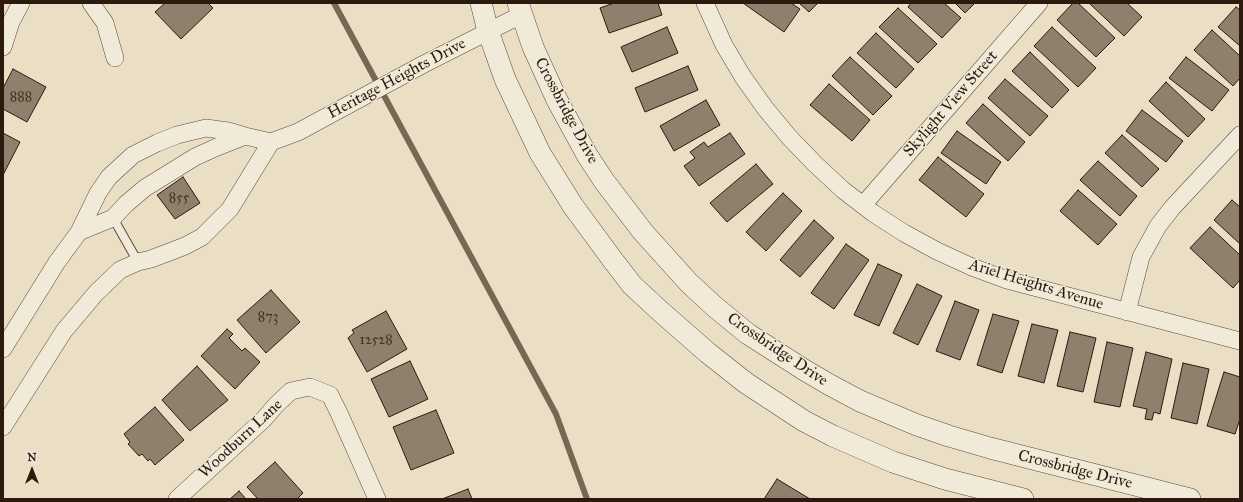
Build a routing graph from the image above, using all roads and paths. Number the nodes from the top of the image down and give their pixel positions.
1 (21, 3) edge
2 (91, 3) edge
3 (481, 3) edge
4 (705, 3) edge
5 (1039, 3) edge
6 (520, 9) edge
7 (488, 31) junction
8 (3, 47) edge
9 (115, 58) dead end
10 (1240, 134) edge
11 (245, 136) junction
12 (271, 142) junction
13 (863, 205) junction
14 (112, 218) junction
15 (79, 232) junction
16 (138, 262) junction
17 (1127, 312) junction
18 (1240, 341) edge
19 (3, 349) edge
20 (3, 427) edge
21 (989, 495) edge
22 (176, 499) edge
23 (377, 499) edge
24 (1023, 499) edge
25 (1190, 499) edge

1 - 8 street
2 - 9 street
3 - 7 street
4 - 13 street, Ariel Heights Avenue
5 - 13 street, Skylight View Street
6 - 7 street, Heritage Heights Drive
6 - 25 street, Crossbridge Drive
7 - 12 street, Heritage Heights Drive
7 - 21 street
10 - 17 street
11 - 12 street
11 - 14 street
11 - 15 street
12 - 16 street
13 - 17 street, Ariel Heights Avenue
14 - 15 street
14 - 16 lane
15 - 19 street
16 - 20 street
17 - 18 street, Ariel Heights Avenue
21 - 24 street
22 - 23 street, Woodburn Lane

